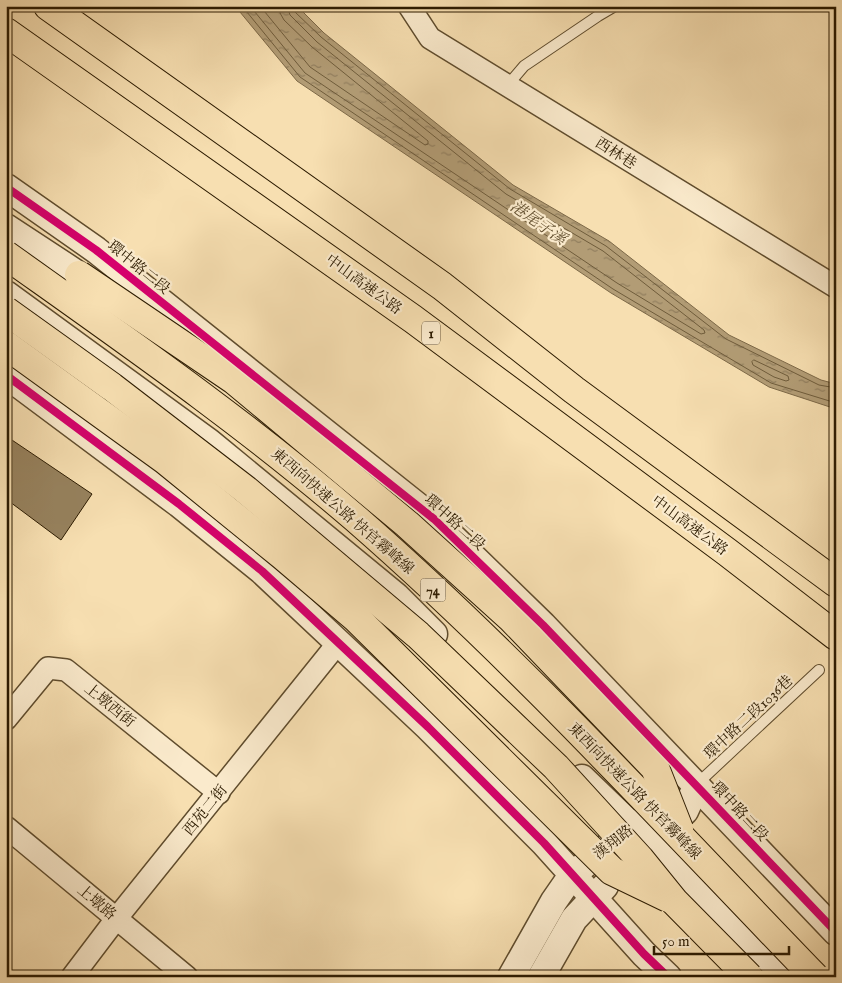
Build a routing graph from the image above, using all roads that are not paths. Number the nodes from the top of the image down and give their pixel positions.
1 (48, 6) edge
2 (409, 6) edge
3 (615, 6) edge
4 (12, 36) edge
5 (507, 86) junction
6 (6, 187) edge
7 (6, 227) edge
8 (6, 255) edge
9 (79, 275) joint
10 (836, 287) edge
11 (6, 294) edge
12 (6, 313) edge
13 (6, 345) edge
14 (6, 375) edge
15 (836, 583) edge
16 (836, 636) edge
17 (338, 643) junction
18 (819, 670) dead end
19 (6, 719) edge
20 (697, 785) junction
21 (219, 793) junction
22 (6, 828) edge
23 (637, 838) junction
24 (684, 842) junction
25 (572, 875) junction
26 (593, 898) junction
27 (674, 901) junction
28 (116, 918) junction
29 (836, 932) edge
30 (72, 977) edge
31 (187, 977) edge
32 (511, 977) edge
33 (541, 977) edge
34 (668, 977) edge
35 (749, 977) edge
36 (771, 977) edge
37 (788, 977) edge
38 (815, 977) edge

1 - 15 highway
2 - 5 street, 西林巷
3 - 5 lane
4 - 16 highway, 中山高速公路 / 1
5 - 10 street, 西林巷
6 - 20 street, 環中路二段
7 - 9 street
8 - 24 highway, 東西向快速公路 快官霧峰線 / 74, bridge
9 - 24 highway, bridge
11 - 23 street
12 - 23 street
12 - 27 highway, bridge
13 - 27 highway, bridge
14 - 17 street
17 - 21 street, 西苑二街
17 - 25 street
18 - 20 lane, 環中路二段1036巷
19 - 21 street, 上墩西街
20 - 23 street, 漢翔路
20 - 29 street, 環中路二段
21 - 28 street, 西苑二街
22 - 28 street, 上墩路
23 - 25 street, 漢翔路
23 - 26 street, 漢翔路
23 - 36 street
23 - 37 street
24 - 38 highway, 東西向快速公路 快官霧峰線 / 74, bridge
25 - 26 street
25 - 32 street, 漢翔路
26 - 33 street, 漢翔路
26 - 34 street
27 - 35 highway, bridge
28 - 30 street, 西苑二街
28 - 31 street, 上墩路

